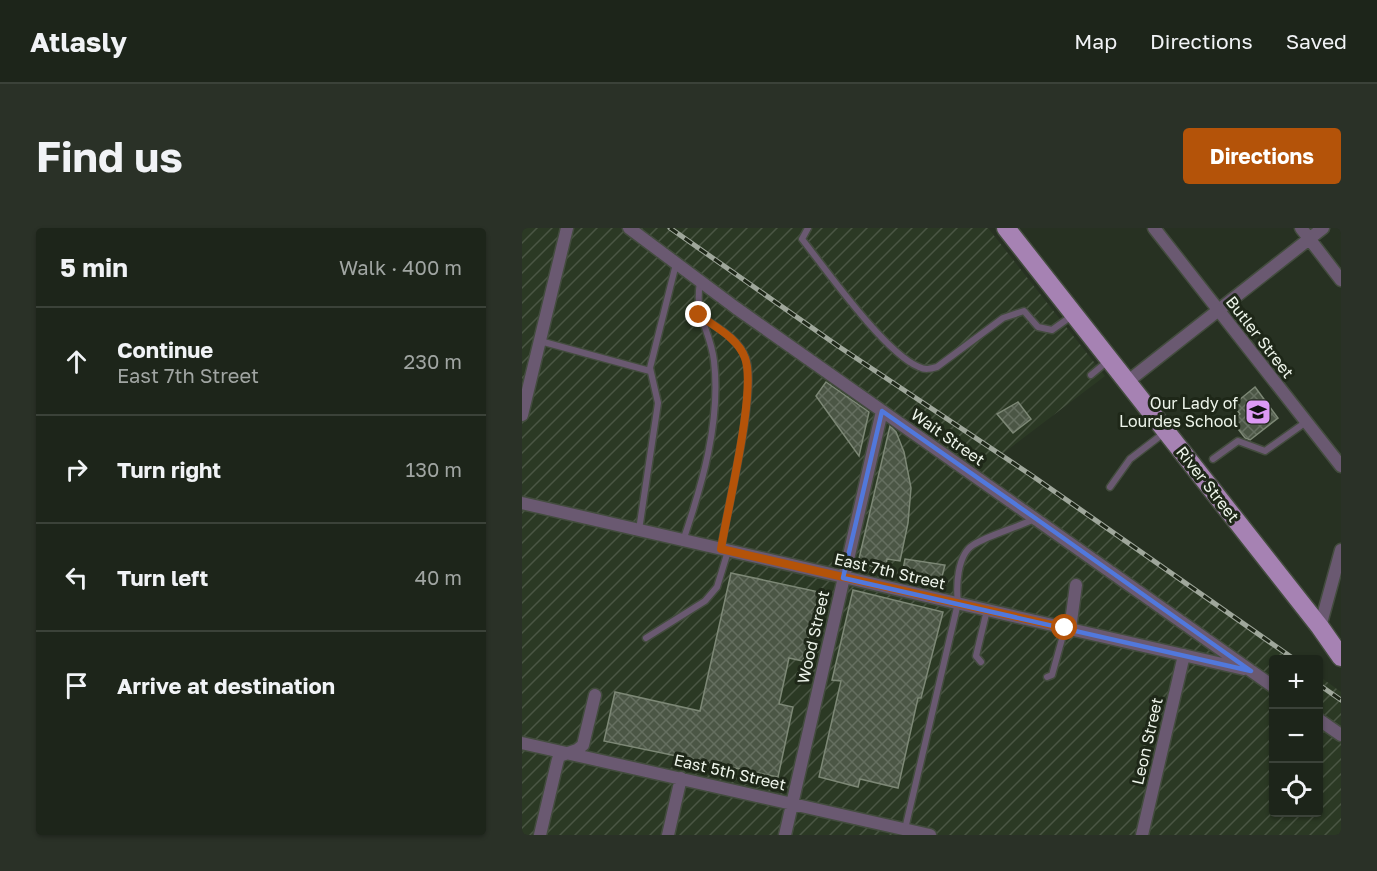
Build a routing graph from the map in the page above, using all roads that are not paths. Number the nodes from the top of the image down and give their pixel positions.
1 (567, 228) edge
2 (629, 228) edge
3 (808, 228) edge
4 (1005, 228) edge
5 (1154, 228) edge
6 (1301, 228) edge
7 (1323, 228) edge
8 (1309, 239) junction
9 (676, 263) junction
10 (1341, 279) edge
11 (700, 282) junction
12 (1218, 310) junction
13 (1074, 314) junction
14 (699, 315) junction
15 (540, 341) junction
16 (1110, 360) junction
17 (651, 371) junction
18 (1091, 375) dead end
19 (1127, 382) junction
20 (882, 411) junction
21 (522, 415) edge
22 (1306, 422) junction
23 (1166, 432) junction
24 (1213, 459) dead end
25 (1341, 466) edge
26 (1110, 487) dead end
27 (522, 503) edge
28 (1035, 518) junction
29 (639, 531) junction
30 (683, 541) junction
31 (724, 550) junction
32 (1341, 550) edge
33 (843, 578) junction
34 (1076, 585) dead end
35 (958, 603) junction
36 (987, 610) junction
37 (1320, 627) junction
38 (1067, 629) junction
39 (646, 638) dead end
40 (1184, 655) junction
41 (1341, 657) edge
42 (981, 662) dead end
43 (1251, 671) junction
44 (1047, 677) dead end
45 (1269, 684) edge
46 (595, 695) dead end
47 (1323, 722) edge
48 (1341, 735) edge
49 (522, 743) edge
50 (567, 752) junction
51 (681, 778) junction
52 (792, 803) junction
53 (904, 832) edge
54 (540, 835) edge
55 (668, 835) edge
56 (785, 835) edge
57 (930, 835) edge
58 (1142, 835) edge

1 - 15 street
2 - 9 street, Wait Street
3 - 13 lane
4 - 13 main road, River Street
5 - 12 street, Butler Street
6 - 8 street
7 - 8 street
8 - 10 street
8 - 12 street
9 - 11 street, Wait Street
9 - 17 lane
11 - 14 lane
11 - 20 street, Wait Street
12 - 19 street
12 - 22 street, Butler Street
13 - 16 main road, River Street
14 - 30 lane
14 - 31 lane
15 - 17 lane
15 - 21 street
16 - 18 lane
16 - 19 main road, River Street
17 - 29 lane
19 - 23 main road, River Street
20 - 28 street, Wait Street
20 - 33 street, Wood Street
22 - 24 lane
22 - 25 street, Butler Street
23 - 26 lane
23 - 37 main road, River Street
27 - 29 street, East 7th Street
28 - 35 lane
28 - 43 street, Wait Street
29 - 30 street, East 7th Street
30 - 31 street, East 7th Street
31 - 33 street, East 7th Street
31 - 39 lane
32 - 37 street
33 - 35 street, East 7th Street
33 - 52 street, Wood Street
34 - 38 street
35 - 36 street, East 7th Street
35 - 53 lane
36 - 38 street, East 7th Street
36 - 42 lane
37 - 41 main road, River Street
38 - 40 street, East 7th Street
38 - 44 lane
40 - 43 street, East 7th Street
40 - 58 street, Leon Street
43 - 45 street
46 - 50 street
47 - 48 street
49 - 50 street, East 5th Street
50 - 51 street, East 5th Street
50 - 54 street
51 - 52 street, East 5th Street
51 - 55 street
52 - 53 street, East 5th Street
52 - 56 street, Wood Street
53 - 57 street, East 5th Street

